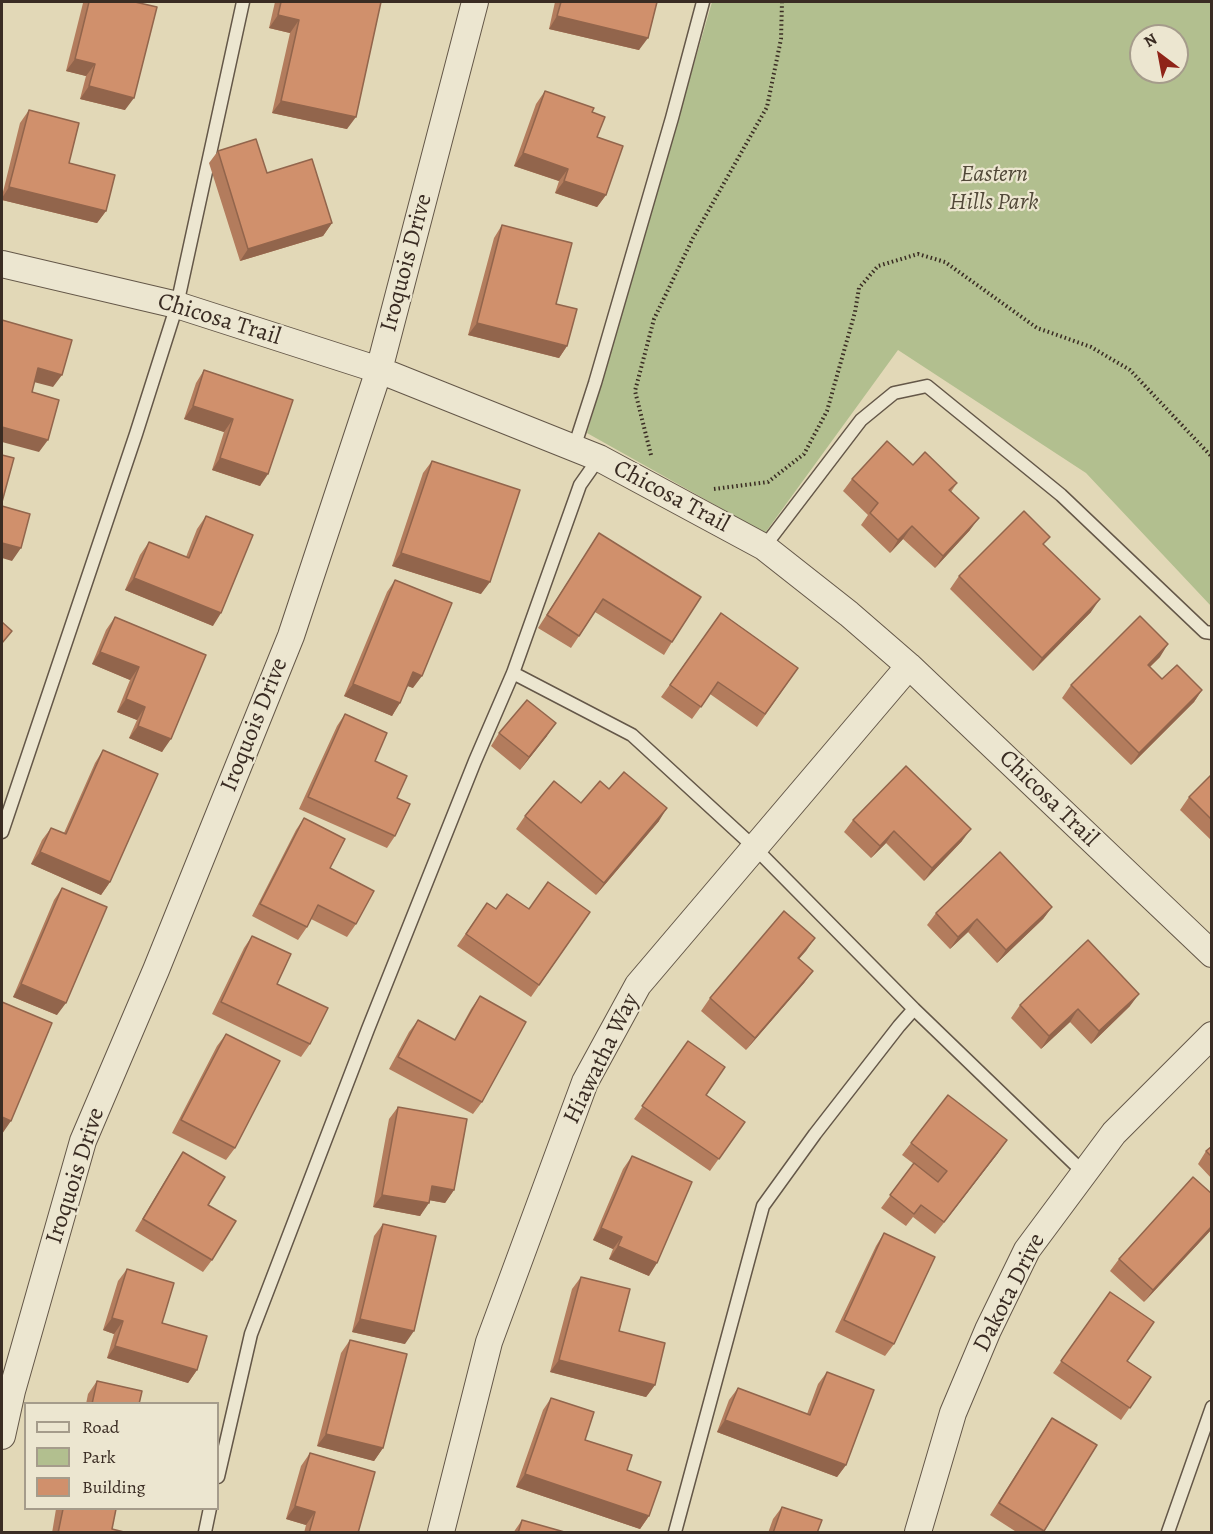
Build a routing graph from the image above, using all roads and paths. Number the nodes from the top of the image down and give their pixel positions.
1 (243, 2) edge
2 (475, 2) edge
3 (703, 2) edge
4 (782, 2) edge
5 (2, 264) edge
6 (177, 305) junction
7 (379, 370) junction
8 (574, 448) junction
9 (1212, 457) edge
10 (599, 458) junction
11 (652, 459) dead end
12 (708, 489) dead end
13 (764, 547) junction
14 (1212, 633) edge
15 (909, 666) junction
16 (513, 673) junction
17 (2, 832) edge
18 (754, 847) junction
19 (1212, 954) edge
20 (914, 1009) junction
21 (1212, 1035) edge
22 (1083, 1172) junction
23 (1212, 1407) edge
24 (2, 1436) edge
25 (219, 1473) edge
26 (210, 1510) edge
27 (205, 1533) edge
28 (441, 1533) edge
29 (675, 1533) edge
30 (918, 1533) edge
31 (1168, 1533) edge

1 - 6 lane
2 - 7 street, Iroquois Drive
3 - 8 lane
4 - 11 path
5 - 6 street, Chicosa Trail
6 - 7 street, Chicosa Trail
6 - 17 lane
7 - 8 street, Chicosa Trail
7 - 24 street, Iroquois Drive
8 - 10 street, Chicosa Trail
9 - 12 path
10 - 13 street, Chicosa Trail
10 - 16 lane
13 - 14 lane
13 - 15 street, Chicosa Trail
15 - 18 street, Hiawatha Way
15 - 19 street, Chicosa Trail
16 - 18 lane
16 - 25 lane
18 - 20 lane
18 - 28 street, Hiawatha Way
20 - 22 lane
20 - 29 lane
21 - 22 street, Dakota Drive
22 - 30 street, Dakota Drive
23 - 31 lane
26 - 27 lane

